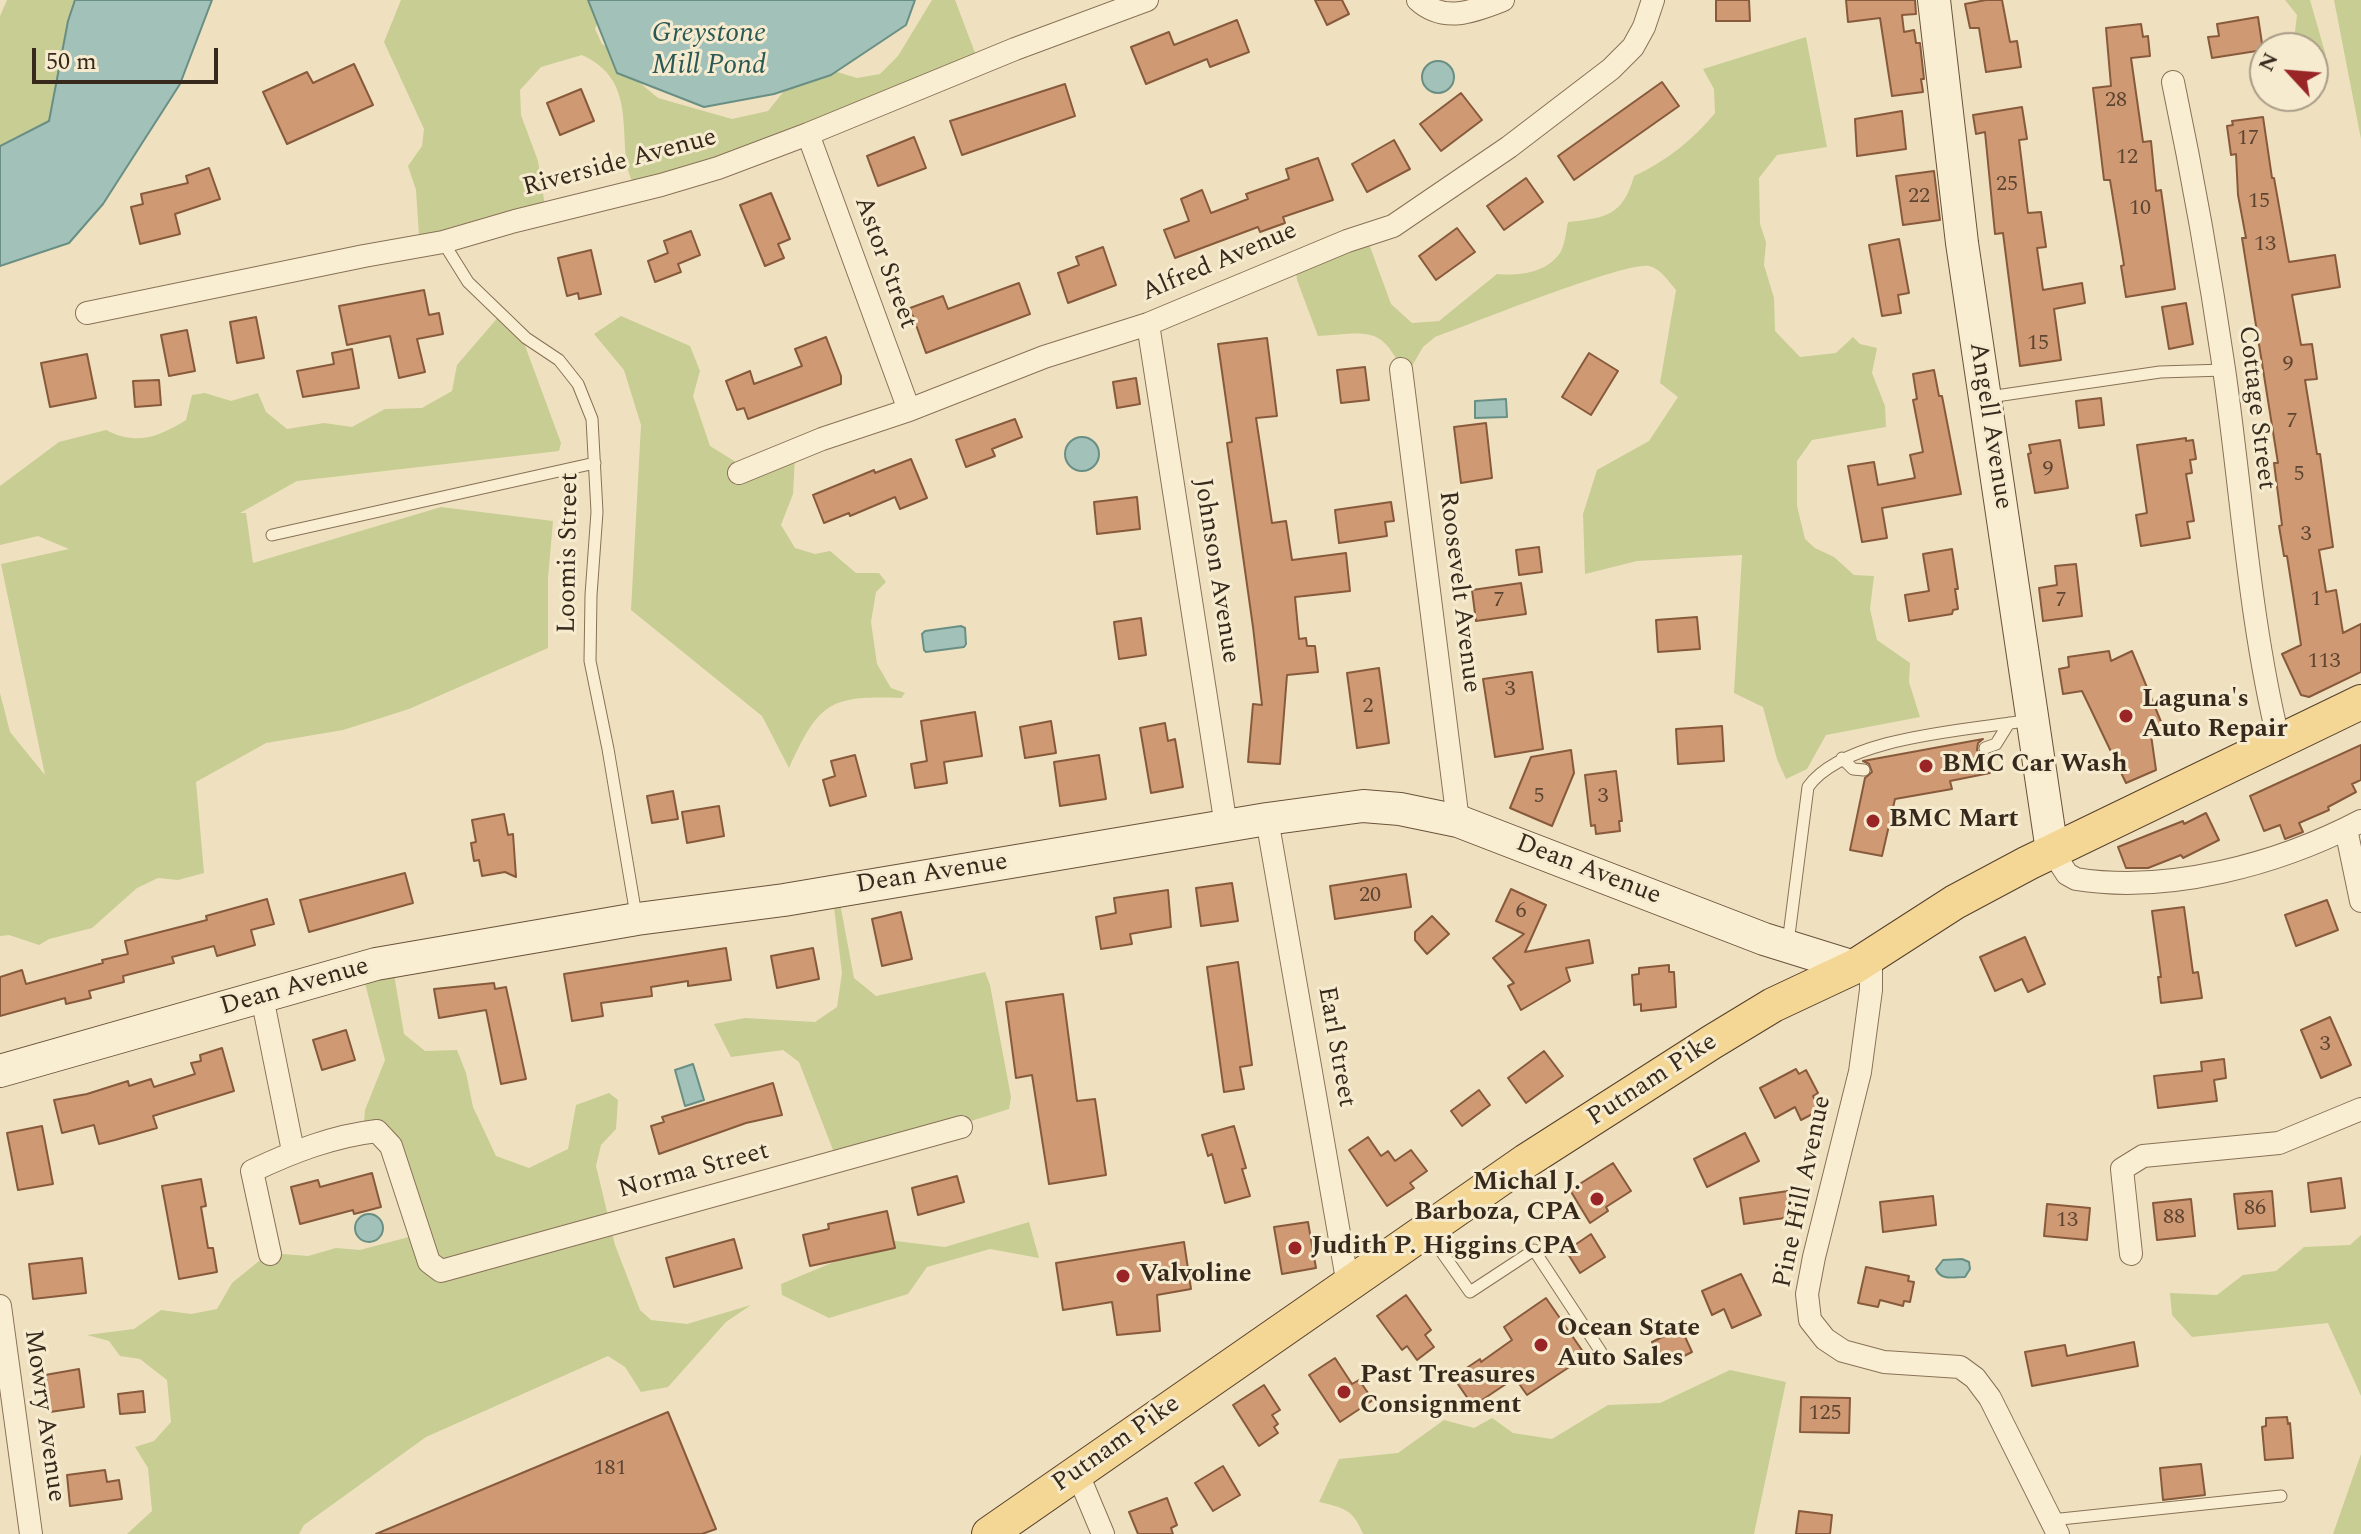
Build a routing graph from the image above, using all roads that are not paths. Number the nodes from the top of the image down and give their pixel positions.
1 (1147, 0) edge
2 (1418, 0) edge
3 (1503, 0) edge
4 (1653, 0) edge
5 (1934, 0) edge
6 (2173, 82) dead end
7 (808, 134) junction
8 (443, 242) junction
9 (87, 313) dead end
10 (1148, 324) junction
11 (1401, 369) dead end
12 (2224, 370) junction
13 (1984, 397) junction
14 (909, 410) junction
15 (595, 463) junction
16 (739, 473) dead end
17 (272, 535) dead end
18 (2361, 702) edge
19 (2021, 721) junction
20 (2279, 742) junction
21 (1985, 748) dead end
22 (1842, 758) junction
23 (1864, 770) dead end
24 (1267, 819) junction
25 (1458, 821) junction
26 (2354, 825) edge
27 (1226, 826) junction
28 (2052, 851) junction
29 (2361, 901) edge
30 (637, 919) junction
31 (1787, 948) junction
32 (1862, 962) junction
33 (262, 997) junction
34 (0, 1071) edge
35 (2361, 1109) edge
36 (961, 1127) dead end
37 (293, 1151) junction
38 (1427, 1230) junction
39 (270, 1254) dead end
40 (2131, 1254) dead end
41 (1348, 1285) junction
42 (0, 1306) edge
43 (1601, 1352) dead end
44 (1077, 1472) junction
45 (2281, 1496) dead end
46 (2054, 1527) edge
47 (31, 1534) edge
48 (989, 1534) edge
49 (1103, 1534) edge

1 - 7 street, Riverside Avenue
2 - 3 street
4 - 10 street, Alfred Avenue
5 - 13 street, Angell Avenue
6 - 12 street, Cottage Street
7 - 8 street, Riverside Avenue
7 - 14 street, Astor Street
8 - 9 street, Riverside Avenue
8 - 15 lane, Loomis Street
10 - 14 street, Alfred Avenue
10 - 27 street, Johnson Avenue
11 - 25 street, Roosevelt Avenue
12 - 13 lane
12 - 20 street, Cottage Street
13 - 19 street, Angell Avenue
14 - 16 street, Alfred Avenue
15 - 17 lane
15 - 30 lane, Loomis Street
18 - 20 main road, Putnam Pike
19 - 21 lane
19 - 22 lane
19 - 28 street, Angell Avenue
20 - 28 main road, Putnam Pike
22 - 23 lane
22 - 31 lane
24 - 25 street, Dean Avenue
24 - 27 street, Dean Avenue
24 - 41 street, Earl Street
25 - 31 street, Dean Avenue
26 - 28 street
26 - 29 street
27 - 30 street, Dean Avenue
28 - 32 main road, Putnam Pike
30 - 33 street, Dean Avenue
31 - 32 street, Dean Avenue
32 - 38 main road, Putnam Pike
32 - 46 street, Pine Hill Avenue
33 - 34 street, Dean Avenue
33 - 37 street
35 - 40 street
36 - 37 street, Norma Street
37 - 39 street
38 - 41 main road, Putnam Pike
38 - 43 lane
41 - 44 main road, Putnam Pike
42 - 47 street, Mowry Avenue
44 - 48 main road, Putnam Pike
44 - 49 street
45 - 46 lane

